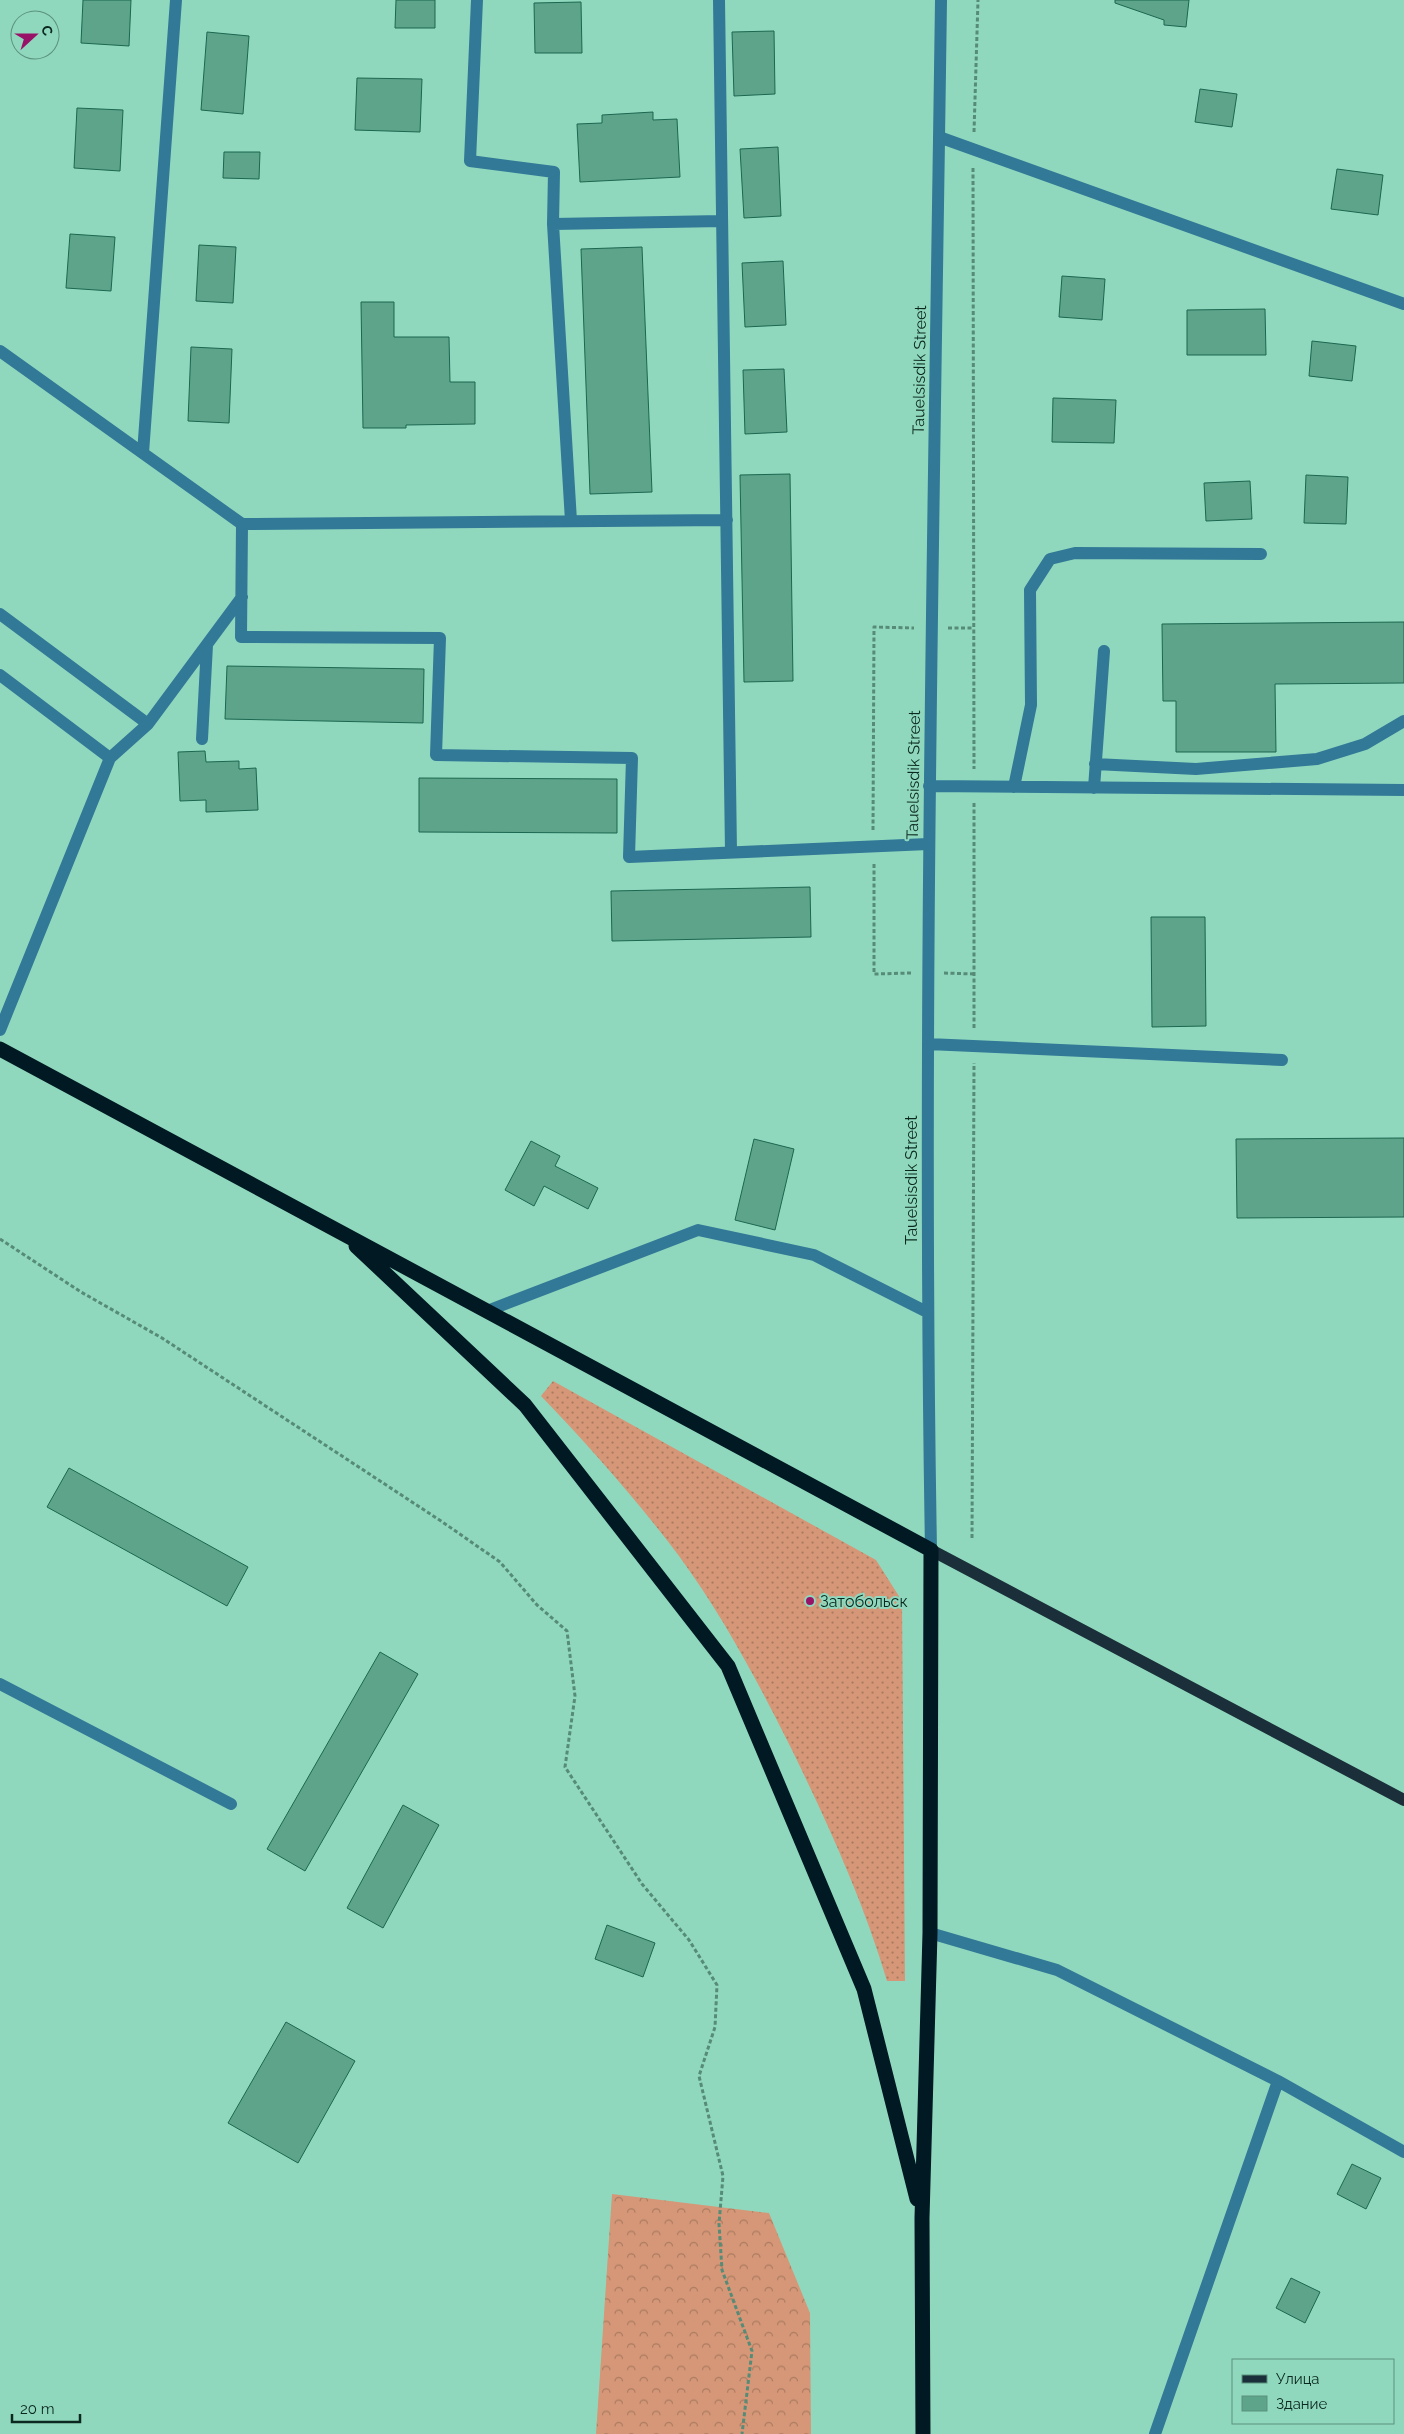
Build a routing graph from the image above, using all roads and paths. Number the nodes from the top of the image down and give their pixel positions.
1 (176, 0) edge
2 (477, 0) edge
3 (719, 0) edge
4 (941, 0) edge
5 (939, 137) junction
6 (722, 220) junction
7 (553, 224) junction
8 (1404, 304) edge
9 (0, 351) edge
10 (143, 453) junction
11 (726, 520) junction
12 (571, 521) junction
13 (242, 524) junction
14 (1261, 554) dead end
15 (242, 597) junction
16 (0, 614) edge
17 (931, 628) junction
18 (974, 628) dead end
19 (207, 644) junction
20 (1104, 651) dead end
21 (0, 675) edge
22 (1404, 721) edge
23 (148, 724) junction
24 (202, 739) dead end
25 (110, 758) junction
26 (1095, 764) junction
27 (929, 786) junction
28 (1014, 787) junction
29 (1094, 788) junction
30 (1404, 790) edge
31 (928, 844) junction
32 (874, 846) junction
33 (731, 852) junction
34 (928, 973) junction
35 (974, 974) dead end
36 (0, 1030) edge
37 (928, 1044) junction
38 (0, 1049) edge
39 (1282, 1060) dead end
40 (340, 1231) junction
41 (0, 1239) edge
42 (487, 1311) junction
43 (927, 1312) junction
44 (931, 1550) junction
45 (0, 1684) edge
46 (1404, 1800) edge
47 (231, 1804) dead end
48 (930, 1933) junction
49 (1278, 2080) junction
50 (1404, 2152) edge
51 (922, 2218) junction
52 (742, 2434) edge
53 (923, 2434) edge
54 (1155, 2434) edge

1 - 10 street
2 - 7 street
3 - 6 street
4 - 5 street, Tauelsisdik Street
5 - 8 street
5 - 17 street, Tauelsisdik Street
6 - 7 street
6 - 11 street
7 - 12 street
9 - 10 street
10 - 13 street
11 - 12 street
11 - 33 street
12 - 13 street
13 - 15 street
14 - 28 street
15 - 19 street
15 - 33 street
16 - 23 street
17 - 18 path
17 - 27 street, Tauelsisdik Street
17 - 32 path
19 - 23 street
19 - 24 street
20 - 26 street
21 - 25 street
22 - 26 street
23 - 25 street
25 - 36 street
26 - 29 street
27 - 28 street
27 - 31 street, Tauelsisdik Street
28 - 29 street
29 - 30 street
31 - 32 street
31 - 34 street, Tauelsisdik Street
32 - 33 street
32 - 34 path
34 - 35 path
34 - 37 street, Tauelsisdik Street
37 - 39 street
37 - 43 street, Tauelsisdik Street
38 - 40 highway
40 - 42 highway
40 - 51 highway
41 - 52 path
42 - 43 street
42 - 44 highway
43 - 44 street, Tauelsisdik Street
44 - 46 main road
44 - 48 highway
45 - 47 street
48 - 49 street
48 - 51 highway
49 - 50 street
49 - 54 street
51 - 53 highway

